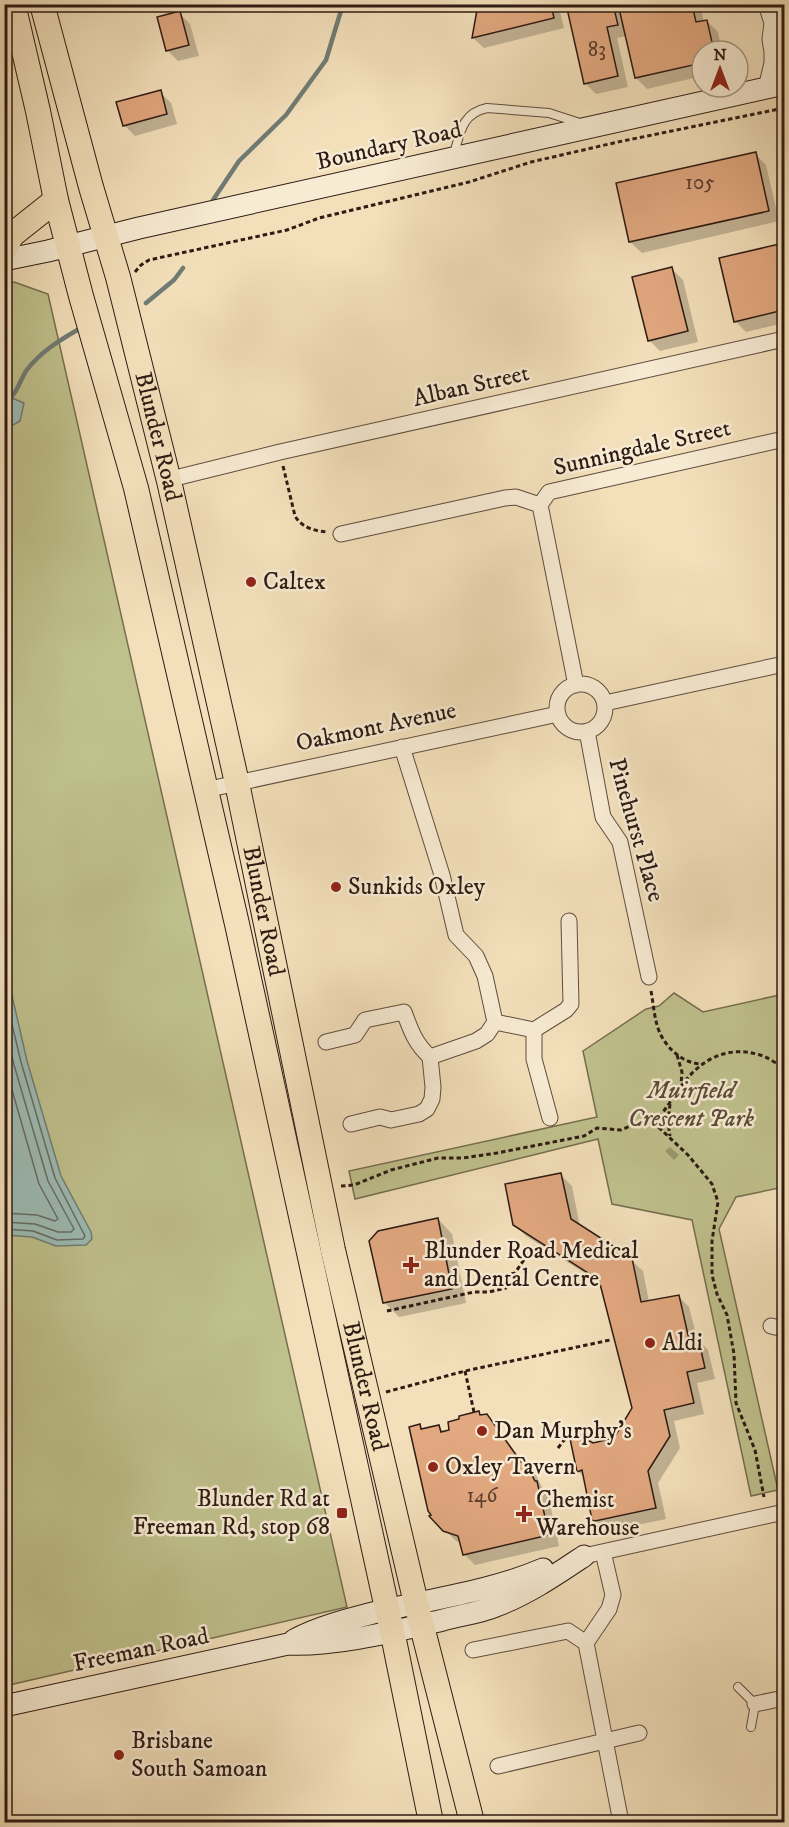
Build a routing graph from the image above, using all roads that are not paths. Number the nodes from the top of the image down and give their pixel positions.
1 (13, 4) edge
2 (42, 4) edge
3 (766, 4) edge
4 (772, 22) junction
5 (784, 41) edge
6 (776, 86) edge
7 (593, 127) junction
8 (453, 158) junction
9 (56, 200) junction
10 (106, 237) junction
11 (68, 246) junction
12 (4, 250) edge
13 (4, 260) edge
14 (784, 339) edge
15 (784, 439) edge
16 (169, 481) junction
17 (540, 505) junction
18 (341, 534) road end
19 (784, 664) edge
20 (576, 685) junction
21 (605, 703) junction
22 (558, 714) junction
23 (587, 731) junction
24 (402, 747) junction
25 (237, 783) junction
26 (205, 790) junction
27 (569, 921) dead end
28 (649, 977) road end
29 (495, 1022) junction
30 (534, 1030) junction
31 (326, 1042) dead end
32 (430, 1057) junction
33 (550, 1118) dead end
34 (351, 1124) dead end
35 (784, 1512) edge
36 (594, 1554) junction
37 (419, 1614) junction
38 (388, 1621) junction
39 (586, 1643) junction
40 (473, 1650) dead end
41 (738, 1687) dead end
42 (784, 1698) edge
43 (755, 1704) junction
44 (4, 1706) edge
45 (751, 1727) dead end
46 (639, 1734) dead end
47 (605, 1742) junction
48 (498, 1766) dead end
49 (431, 1822) edge
50 (472, 1822) edge
51 (621, 1822) edge

1 - 9 main road, Blunder Road
2 - 10 main road, Blunder Road
3 - 4 street
4 - 5 street
4 - 6 street
6 - 7 main road, Boundary Road
7 - 8 main road, Boundary Road
7 - 8 lane
8 - 10 main road, Boundary Road
9 - 11 main road, Blunder Road
9 - 12 main road
10 - 11 main road, Boundary Road
10 - 16 main road, Blunder Road
11 - 13 main road, Boundary Road
11 - 26 main road, Blunder Road
14 - 16 street, Alban Street
15 - 17 street, Sunningdale Street
16 - 25 main road, Blunder Road
17 - 18 street, Sunningdale Street
17 - 20 street
19 - 21 street
20 - 21 street
20 - 22 street
21 - 23 street
22 - 23 street
22 - 24 street, Oakmont Avenue
23 - 28 street, Pinehurst Place
24 - 25 street, Oakmont Avenue
24 - 29 street
25 - 26 street, Oakmont Avenue
25 - 37 main road, Blunder Road
26 - 38 main road, Blunder Road
27 - 30 street
29 - 30 street
29 - 32 street
30 - 33 street
31 - 32 street
32 - 34 street
35 - 36 street
36 - 37 main road
36 - 39 street
37 - 38 main road
37 - 50 main road, Blunder Road
38 - 44 main road, Freeman Road
38 - 49 main road, Blunder Road
39 - 40 street
39 - 47 street
41 - 43 lane
42 - 43 street
43 - 45 lane
46 - 47 street
47 - 48 street
47 - 51 street

